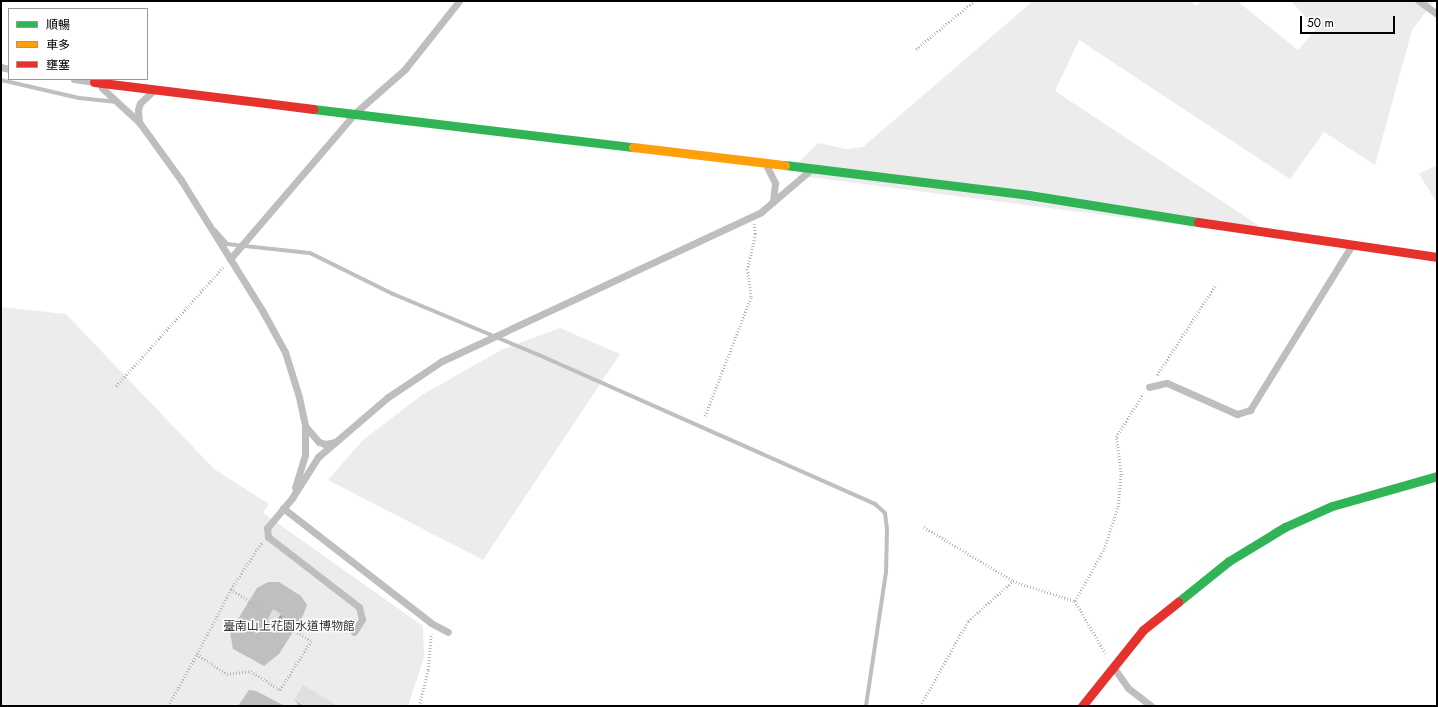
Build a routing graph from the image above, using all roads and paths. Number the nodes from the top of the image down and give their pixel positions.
1 (459, 1) edge
2 (974, 1) edge
3 (1419, 1) edge
4 (1436, 12) edge
5 (916, 50) dead end
6 (81, 80) edge
7 (94, 82) junction
8 (156, 89) junction
9 (355, 113) junction
10 (139, 122) junction
11 (762, 163) junction
12 (812, 167) junction
13 (773, 202) junction
14 (752, 216) junction
15 (1351, 246) junction
16 (1437, 257) edge
17 (230, 259) junction
18 (1216, 284) dead end
19 (116, 386) dead end
20 (1149, 386) junction
21 (705, 416) dead end
22 (305, 426) junction
23 (336, 442) junction
24 (1437, 476) edge
25 (292, 498) junction
26 (283, 508) junction
27 (924, 527) dead end
28 (268, 537) junction
29 (1013, 581) junction
30 (231, 589) junction
31 (1075, 601) junction
32 (270, 615) dead end
33 (277, 621) dead end
34 (431, 623) junction
35 (354, 632) dead end
36 (448, 632) dead end
37 (197, 654) junction
38 (1113, 666) junction
39 (168, 706) edge
40 (419, 706) edge
41 (920, 706) edge
42 (1082, 706) edge
43 (1151, 706) edge

1 - 9 lane
2 - 5 path
3 - 4 lane
6 - 7 lane
7 - 8 street
7 - 10 lane
8 - 9 street
8 - 10 lane
9 - 11 street
9 - 17 lane
10 - 17 lane
11 - 12 street
11 - 13 lane
12 - 13 lane
12 - 15 street
13 - 14 lane
14 - 21 path
14 - 23 lane
15 - 16 street
15 - 20 lane
17 - 19 path
17 - 22 lane
18 - 20 path
20 - 31 path
22 - 23 lane
22 - 25 lane
23 - 25 lane
24 - 38 street
25 - 26 lane
26 - 28 lane
26 - 34 lane
27 - 29 path
28 - 30 path
28 - 35 lane
29 - 31 path
29 - 41 path
30 - 32 path
30 - 37 path
31 - 38 path
33 - 37 path
34 - 36 lane
34 - 40 path
37 - 39 path
38 - 42 street
38 - 43 lane

